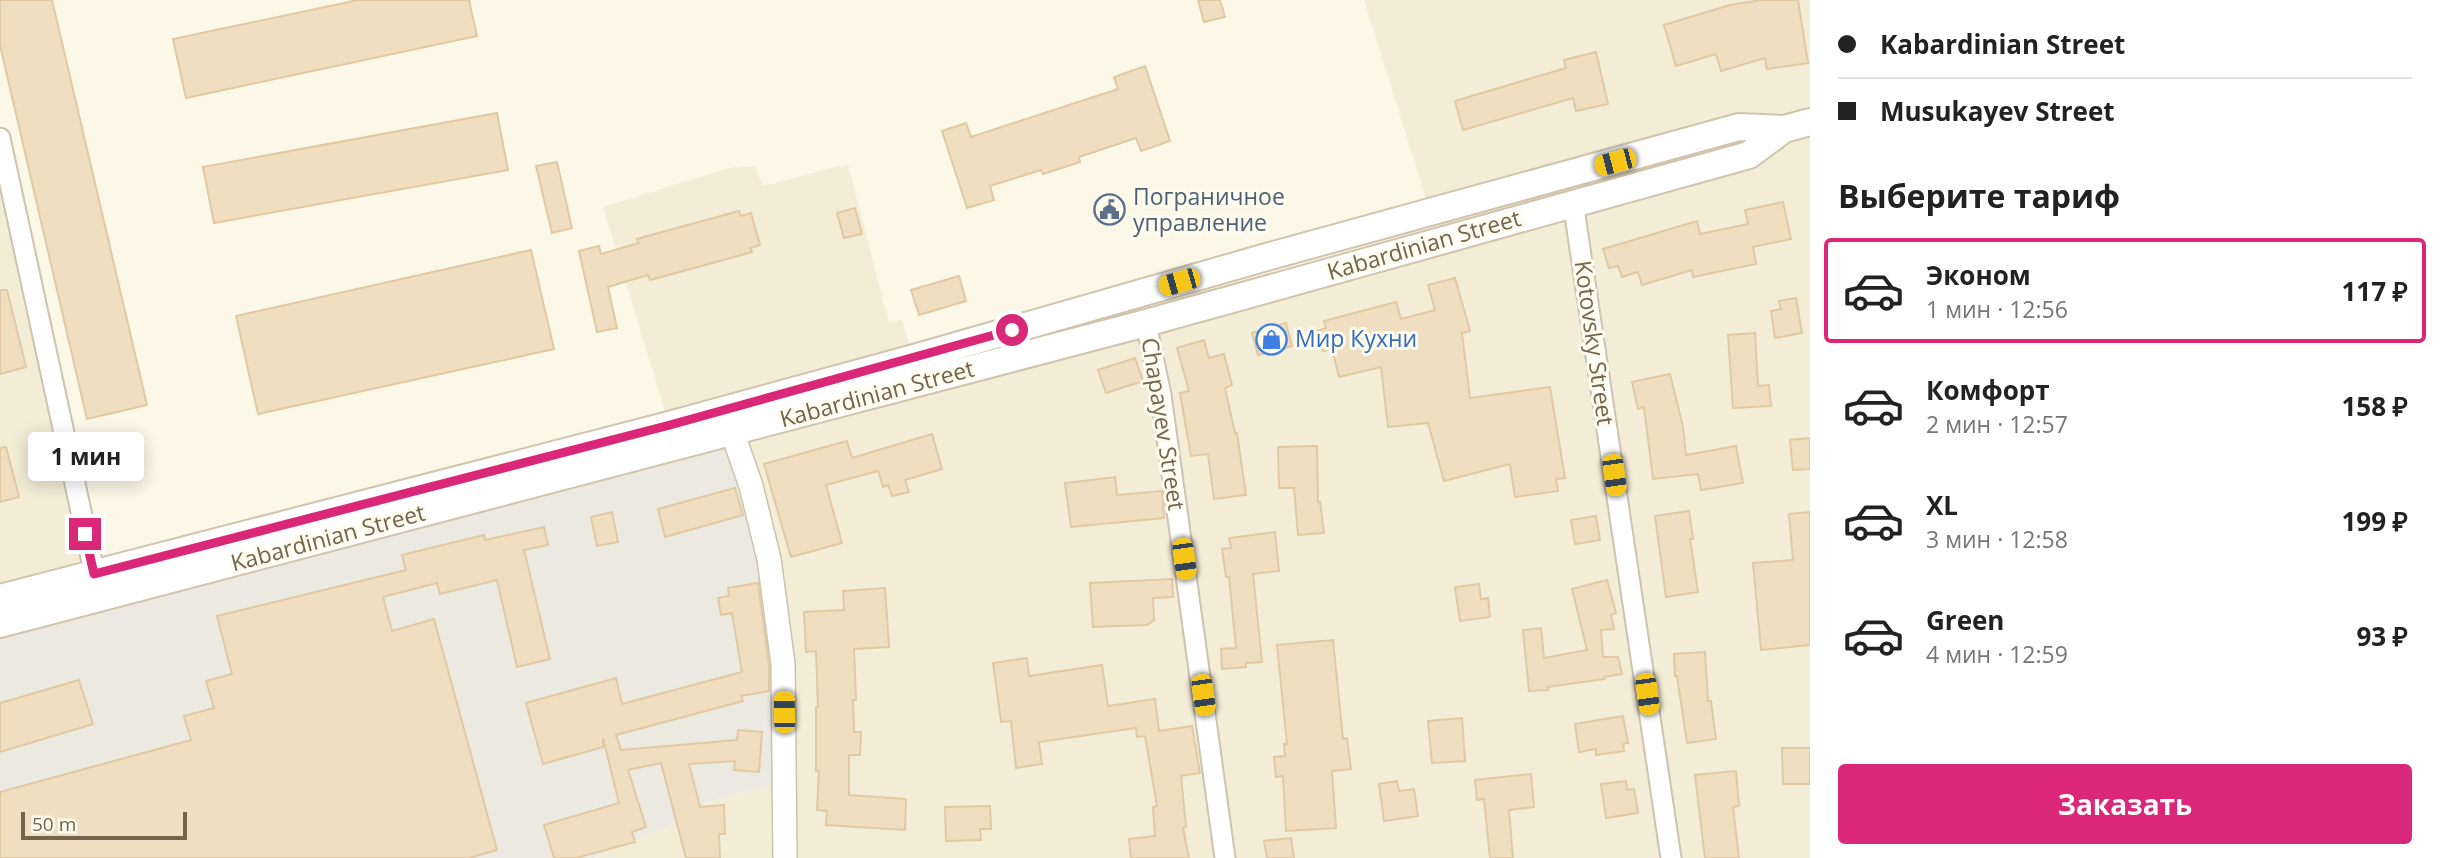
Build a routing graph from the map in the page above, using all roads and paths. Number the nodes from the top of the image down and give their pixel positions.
1 (1810, 122) edge
2 (1784, 129) junction
3 (0, 138) edge
4 (1573, 202) junction
5 (1146, 323) junction
6 (728, 421) junction
7 (98, 586) junction
8 (0, 598) edge
9 (0, 624) edge
10 (785, 858) edge
11 (1225, 858) edge
12 (1671, 858) edge

1 - 2 main road, Kabardinian Street
2 - 4 main road, Kabardinian Street
2 - 6 main road, Kabardinian Street
3 - 7 street
4 - 5 main road, Kabardinian Street
4 - 12 street, Kotovsky Street
5 - 6 main road, Kabardinian Street
5 - 11 street, Chapayev Street
6 - 7 main road, Kabardinian Street
6 - 10 street
7 - 8 main road, Kabardinian Street
7 - 9 main road, Kabardinian Street

